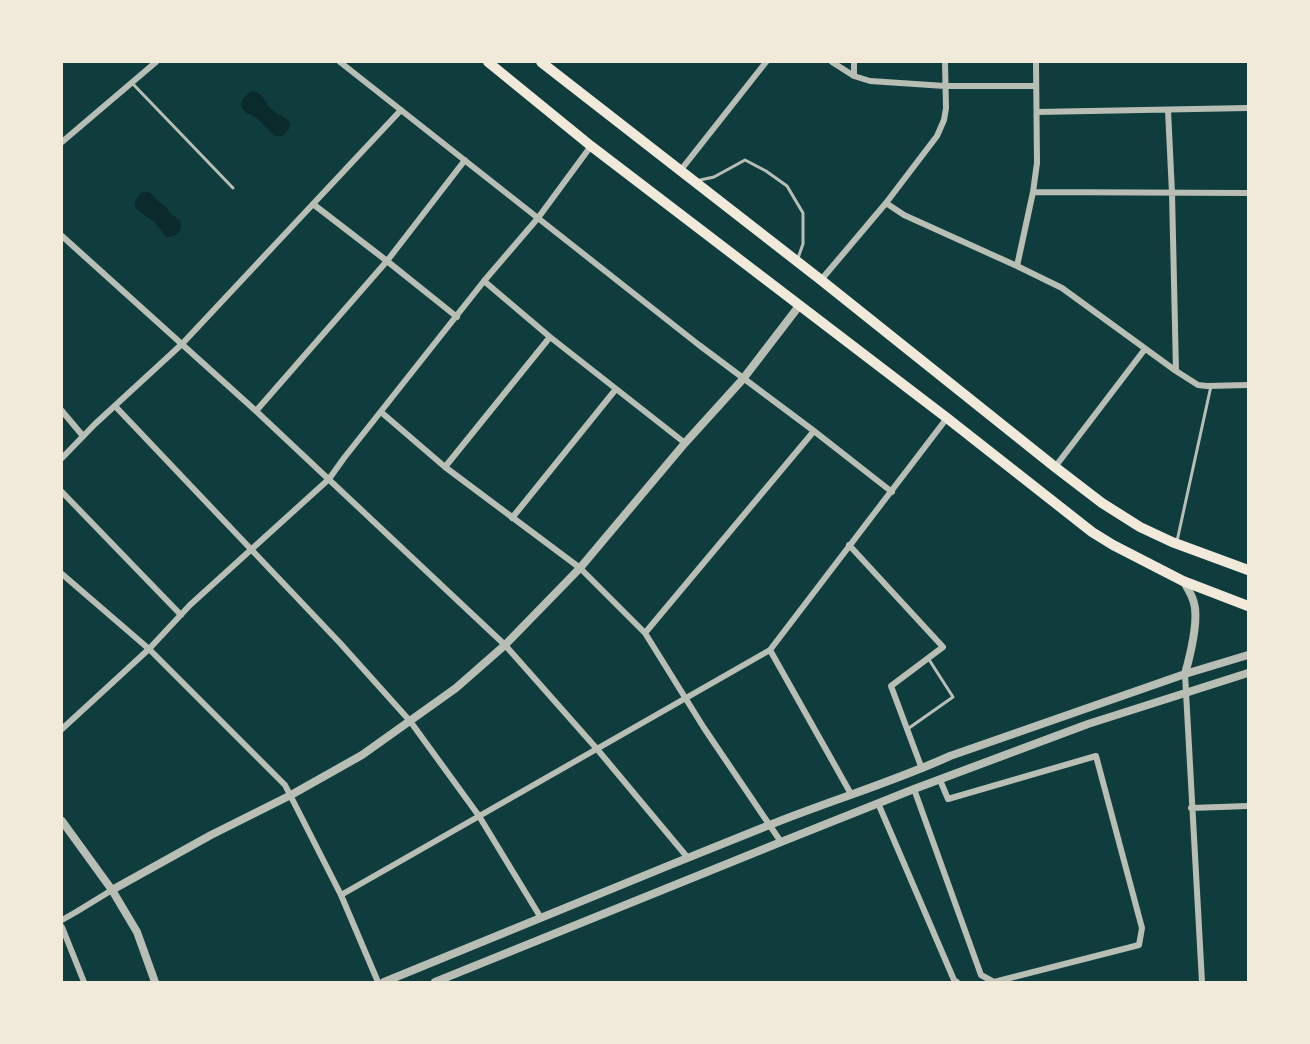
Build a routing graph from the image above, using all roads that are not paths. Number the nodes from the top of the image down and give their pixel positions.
1 (156, 62) edge
2 (339, 62) edge
3 (488, 62) edge
4 (541, 62) edge
5 (766, 62) edge
6 (832, 62) edge
7 (854, 62) edge
8 (945, 62) edge
9 (1036, 62) edge
10 (854, 76) junction
11 (132, 83) junction
12 (945, 86) junction
13 (1036, 86) junction
14 (1248, 108) edge
15 (401, 110) junction
16 (1168, 110) junction
17 (1037, 112) junction
18 (62, 142) edge
19 (591, 146) junction
20 (465, 160) junction
21 (680, 171) junction
22 (694, 182) junction
23 (233, 188) dead end
24 (1033, 192) junction
25 (1172, 193) junction
26 (1248, 193) edge
27 (886, 203) junction
28 (313, 204) junction
29 (538, 218) junction
30 (62, 236) edge
31 (387, 261) junction
32 (797, 262) junction
33 (1017, 266) junction
34 (821, 280) junction
35 (484, 281) junction
36 (799, 306) junction
37 (457, 317) junction
38 (550, 337) junction
39 (182, 344) junction
40 (1145, 349) junction
41 (1176, 371) junction
42 (743, 379) junction
43 (1248, 385) edge
44 (1211, 386) junction
45 (616, 389) junction
46 (115, 406) junction
47 (62, 411) edge
48 (256, 411) junction
49 (381, 412) junction
50 (947, 418) junction
51 (814, 431) junction
52 (83, 436) junction
53 (686, 443) junction
54 (62, 458) edge
55 (445, 467) junction
56 (1055, 467) junction
57 (329, 479) junction
58 (62, 492) edge
59 (892, 492) junction
60 (512, 518) junction
61 (1176, 543) junction
62 (849, 545) junction
63 (251, 550) junction
64 (580, 568) junction
65 (1248, 570) edge
66 (62, 574) edge
67 (1183, 581) junction
68 (1248, 606) edge
69 (181, 615) junction
70 (645, 633) junction
71 (505, 645) junction
72 (149, 649) junction
73 (770, 650) junction
74 (1248, 655) edge
75 (928, 658) junction
76 (1248, 673) edge
77 (1185, 674) junction
78 (1185, 692) junction
79 (686, 698) junction
80 (410, 721) junction
81 (62, 729) edge
82 (907, 729) junction
83 (597, 749) junction
84 (922, 769) junction
85 (940, 780) junction
86 (914, 789) junction
87 (851, 794) junction
88 (291, 795) junction
89 (878, 803) junction
90 (1248, 806) edge
91 (1191, 808) junction
92 (479, 816) junction
93 (62, 821) edge
94 (770, 824) junction
95 (65, 832) edge
96 (781, 842) junction
97 (688, 858) junction
98 (112, 890) junction
99 (341, 895) junction
100 (541, 918) junction
101 (62, 920) edge
102 (62, 927) edge
103 (84, 982) edge
104 (155, 982) edge
105 (378, 982) edge
106 (384, 982) edge
107 (435, 982) edge
108 (957, 982) edge
109 (1202, 982) edge

1 - 11 street
2 - 15 street
3 - 19 main road
4 - 21 main road
5 - 21 street
6 - 10 street
7 - 10 street
8 - 12 street
9 - 13 street
10 - 12 street
11 - 18 street
11 - 23 lane
12 - 13 street
12 - 27 street
13 - 17 street
14 - 16 street
15 - 20 street
15 - 28 street
16 - 17 street
16 - 25 street
17 - 24 street
19 - 29 street
19 - 36 main road
20 - 29 street
20 - 31 street
21 - 22 main road
22 - 32 main road
22 - 32 lane
24 - 25 street
24 - 33 street
25 - 26 street
25 - 41 street
27 - 33 street
27 - 34 street
28 - 31 street
28 - 39 street
29 - 35 street
29 - 42 street
30 - 39 street
31 - 37 street
31 - 48 street
32 - 34 main road
33 - 40 street
34 - 56 main road
35 - 37 street
35 - 38 street
36 - 42 street
36 - 50 main road
37 - 49 street
38 - 45 street
38 - 55 street
39 - 46 street
39 - 48 street
40 - 41 street
40 - 56 street
41 - 44 street
42 - 51 street
42 - 53 street
43 - 44 street
44 - 61 lane
45 - 53 street
45 - 60 street
46 - 52 street
46 - 63 street
47 - 52 street
48 - 57 street
49 - 55 street
49 - 57 street
50 - 59 street
50 - 67 main road
51 - 59 street
51 - 70 street
52 - 54 street
53 - 64 street
55 - 60 street
56 - 61 main road
57 - 63 street
57 - 71 street
58 - 69 street
59 - 62 street
60 - 64 street
61 - 65 main road
62 - 73 street
62 - 75 street
63 - 69 street
63 - 80 street
64 - 70 street
64 - 71 street
66 - 72 street
67 - 68 main road
67 - 77 street
69 - 72 street
70 - 79 street
71 - 80 street
71 - 83 street
72 - 81 street
72 - 88 street
73 - 79 street
73 - 87 street
74 - 77 street
75 - 82 street
75 - 82 lane
76 - 78 street
77 - 78 street
77 - 84 street
78 - 85 street
78 - 91 street
79 - 83 street
79 - 94 street
80 - 88 street
80 - 92 street
82 - 84 street
83 - 92 street
83 - 97 street
84 - 87 street
85 - 86 street
85 - 86 street
86 - 89 street
87 - 94 street
88 - 98 street
88 - 99 street
89 - 96 street
89 - 108 street
90 - 91 street
91 - 109 street
92 - 99 street
92 - 100 street
93 - 95 street
94 - 96 street
94 - 97 street
95 - 98 street
96 - 107 street
97 - 100 street
98 - 101 street
98 - 104 street
99 - 105 street
100 - 106 street
102 - 103 street

